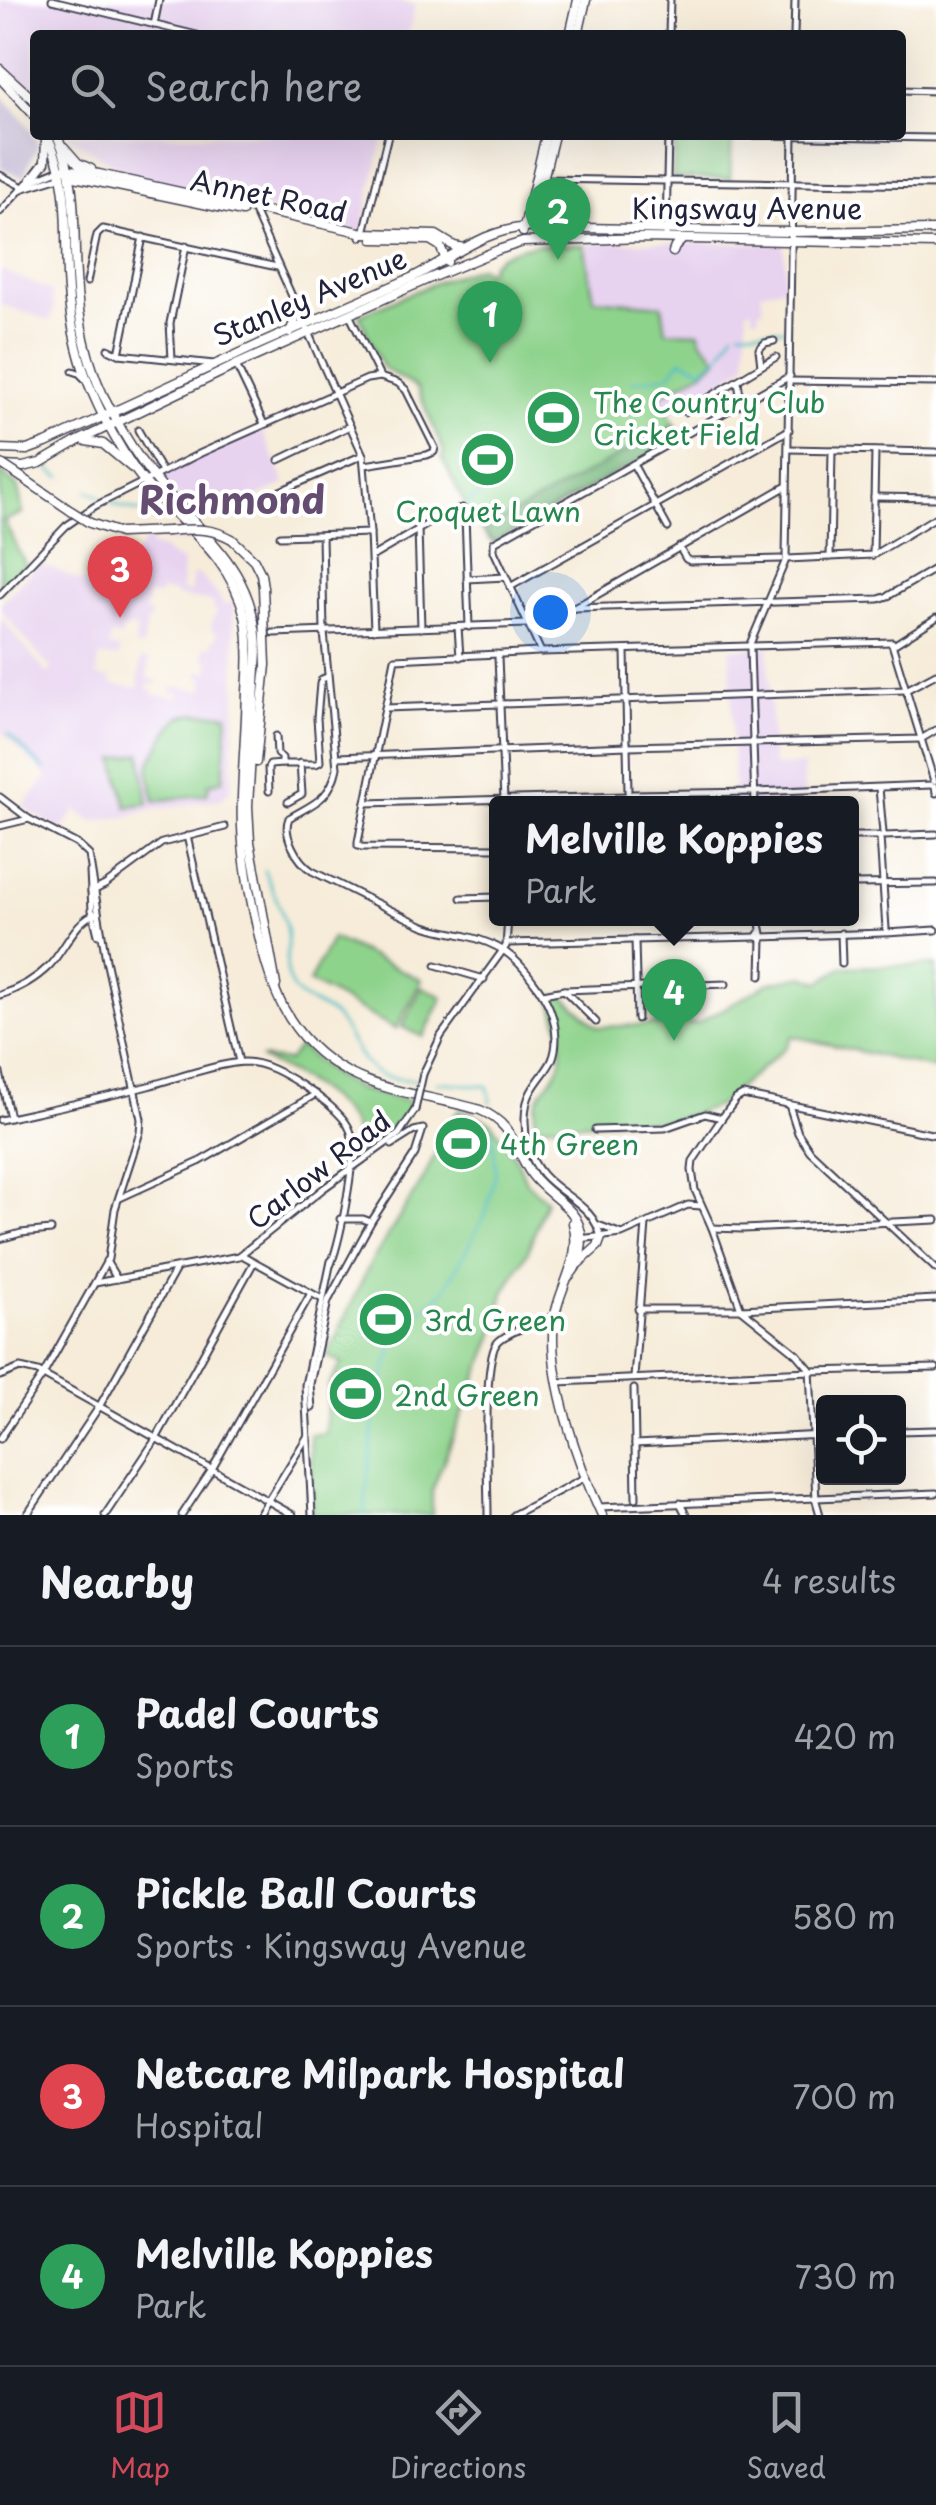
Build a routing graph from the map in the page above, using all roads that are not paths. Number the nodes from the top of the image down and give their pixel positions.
1 (52, 0) edge
2 (159, 0) edge
3 (582, 0) edge
4 (670, 0) edge
5 (794, 0) edge
6 (154, 25) junction
7 (176, 30) edge
8 (575, 30) edge
9 (669, 30) edge
10 (794, 30) edge
11 (0, 69) edge
12 (0, 78) edge
13 (906, 90) edge
14 (936, 91) edge
15 (30, 97) edge
16 (30, 111) edge
17 (906, 138) edge
18 (936, 138) edge
19 (46, 140) edge
20 (49, 140) edge
21 (59, 140) edge
22 (60, 140) edge
23 (387, 140) edge
24 (545, 140) edge
25 (552, 140) edge
26 (668, 140) edge
27 (793, 140) edge
28 (66, 172) junction
29 (99, 174) junction
30 (0, 175) edge
31 (539, 178) junction
32 (32, 180) junction
33 (667, 181) junction
34 (792, 182) junction
35 (936, 185) edge
36 (23, 188) junction
37 (0, 212) edge
38 (253, 212) junction
39 (527, 228) junction
40 (936, 230) edge
41 (666, 234) junction
42 (363, 235) junction
43 (792, 236) junction
44 (144, 238) junction
45 (684, 238) junction
46 (527, 241) junction
47 (936, 244) edge
48 (186, 246) junction
49 (464, 248) junction
50 (673, 252) dead end
51 (446, 259) junction
52 (277, 266) junction
53 (452, 270) junction
54 (87, 282) dead end
55 (296, 309) junction
56 (349, 314) junction
57 (305, 330) junction
58 (290, 332) junction
59 (774, 342) dead end
60 (108, 349) dead end
61 (119, 354) junction
62 (776, 357) dead end
63 (172, 359) junction
64 (188, 360) junction
65 (218, 364) junction
66 (236, 365) junction
67 (762, 366) junction
68 (73, 372) dead end
69 (380, 376) junction
70 (188, 378) junction
71 (790, 379) junction
72 (87, 380) junction
73 (738, 381) junction
74 (936, 384) edge
75 (336, 394) junction
76 (94, 396) junction
77 (741, 403) junction
78 (685, 412) dead end
79 (108, 414) junction
80 (114, 424) junction
81 (264, 424) junction
82 (350, 426) junction
83 (81, 427) junction
84 (138, 430) dead end
85 (789, 430) junction
86 (76, 442) junction
87 (0, 449) edge
88 (789, 449) junction
89 (832, 450) junction
90 (875, 451) junction
91 (936, 452) edge
92 (363, 455) junction
93 (279, 460) dead end
94 (0, 464) edge
95 (632, 464) junction
96 (365, 465) junction
97 (162, 472) junction
98 (146, 478) junction
99 (786, 486) junction
100 (874, 497) junction
101 (936, 498) edge
102 (262, 499) dead end
103 (656, 506) junction
104 (936, 517) edge
105 (668, 528) dead end
106 (418, 529) junction
107 (370, 533) junction
108 (322, 535) junction
109 (280, 536) dead end
110 (679, 547) junction
111 (872, 555) junction
112 (371, 557) junction
113 (830, 557) junction
114 (784, 559) junction
115 (936, 568) edge
116 (467, 578) junction
117 (506, 578) junction
118 (510, 587) junction
119 (0, 595) edge
120 (767, 602) junction
121 (574, 608) junction
122 (936, 618) edge
123 (469, 627) junction
124 (529, 627) junction
125 (421, 628) junction
126 (458, 628) junction
127 (374, 630) junction
128 (324, 632) junction
129 (274, 633) dead end
130 (893, 643) junction
131 (750, 646) junction
132 (625, 650) junction
133 (539, 652) junction
134 (460, 657) junction
135 (500, 657) junction
136 (936, 674) edge
137 (327, 677) junction
138 (906, 690) junction
139 (751, 695) junction
140 (626, 698) junction
141 (501, 703) junction
142 (385, 708) junction
143 (936, 730) edge
144 (276, 736) dead end
145 (921, 739) junction
146 (753, 742) junction
147 (628, 746) junction
148 (502, 751) junction
149 (376, 754) junction
150 (337, 758) junction
151 (300, 763) junction
152 (282, 764) junction
153 (934, 785) edge
154 (880, 788) junction
155 (269, 791) dead end
156 (755, 792) junction
157 (630, 794) edge
158 (504, 796) edge
159 (598, 796) edge
160 (755, 796) edge
161 (0, 797) edge
162 (288, 802) dead end
163 (489, 802) edge
164 (366, 803) junction
165 (248, 817) junction
166 (29, 819) junction
167 (0, 826) edge
168 (225, 827) dead end
169 (936, 834) edge
170 (881, 835) junction
171 (187, 836) junction
172 (859, 836) edge
173 (489, 848) edge
174 (884, 883) junction
175 (936, 883) edge
176 (859, 884) edge
177 (93, 892) junction
178 (489, 897) edge
179 (461, 898) dead end
180 (95, 915) junction
181 (507, 926) edge
182 (760, 926) edge
183 (885, 930) junction
184 (936, 930) edge
185 (841, 934) junction
186 (760, 937) junction
187 (635, 940) junction
188 (506, 946) junction
189 (842, 964) dead end
190 (436, 965) dead end
191 (761, 976) dead end
192 (484, 979) junction
193 (726, 984) dead end
194 (637, 988) junction
195 (564, 990) junction
196 (276, 994) junction
197 (543, 994) junction
198 (0, 995) edge
199 (638, 1019) dead end
200 (596, 1022) dead end
201 (238, 1062) junction
202 (0, 1073) edge
203 (136, 1090) junction
204 (316, 1094) junction
205 (789, 1105) junction
206 (10, 1118) junction
207 (722, 1118) junction
208 (0, 1120) edge
209 (595, 1130) dead end
210 (936, 1135) edge
211 (392, 1145) dead end
212 (352, 1166) junction
213 (695, 1190) junction
214 (118, 1198) junction
215 (688, 1205) junction
216 (703, 1206) junction
217 (340, 1219) junction
218 (936, 1220) edge
219 (371, 1222) junction
220 (887, 1222) junction
221 (646, 1224) junction
222 (598, 1225) junction
223 (712, 1228) junction
224 (52, 1230) dead end
225 (622, 1234) junction
226 (601, 1238) junction
227 (0, 1239) edge
228 (579, 1239) junction
229 (242, 1254) junction
230 (106, 1261) junction
231 (254, 1262) junction
232 (578, 1264) junction
233 (936, 1268) edge
234 (176, 1269) junction
235 (569, 1276) junction
236 (117, 1278) junction
237 (94, 1283) junction
238 (311, 1293) junction
239 (936, 1299) edge
240 (323, 1300) junction
241 (638, 1309) junction
242 (741, 1309) junction
243 (554, 1316) junction
244 (936, 1368) edge
245 (811, 1371) junction
246 (43, 1375) junction
247 (0, 1376) edge
248 (634, 1378) junction
249 (558, 1382) junction
250 (634, 1389) dead end
251 (99, 1407) junction
252 (312, 1408) dead end
253 (936, 1430) edge
254 (906, 1431) edge
255 (308, 1436) junction
256 (814, 1436) junction
257 (0, 1439) edge
258 (156, 1439) junction
259 (635, 1444) junction
260 (211, 1470) junction
261 (584, 1478) junction
262 (936, 1493) edge
263 (636, 1498) dead end
264 (816, 1498) junction
265 (268, 1501) junction
266 (680, 1503) junction
267 (600, 1511) edge
268 (518, 1514) edge
269 (27, 1515) edge
270 (105, 1515) edge
271 (182, 1515) edge
272 (259, 1515) edge
273 (294, 1515) edge
274 (312, 1515) edge
275 (488, 1515) edge
276 (686, 1515) edge
277 (820, 1515) edge

1 - 6 street
2 - 6 street
3 - 8 main road
4 - 9 street
5 - 10 street
6 - 7 street
11 - 15 main road
12 - 16 main road
13 - 14 street
17 - 18 street
19 - 32 main road
20 - 28 main road
21 - 28 main road
22 - 29 main road
23 - 42 street
24 - 31 main road
25 - 31 main road
26 - 33 street
27 - 34 street
28 - 29 main road, Annet Road
28 - 32 street
28 - 36 street
28 - 38 main road, Annet Road
28 - 72 main road
28 - 79 main road
29 - 38 main road, Annet Road
30 - 36 street
31 - 33 street
31 - 39 main road
32 - 36 street
33 - 34 street
33 - 41 street
34 - 35 street
34 - 43 street
36 - 37 street
38 - 42 main road, Annet Road
38 - 52 street
39 - 41 main road, Kingsway Avenue
39 - 46 main road
39 - 49 main road, Kingsway Avenue
40 - 43 main road, Kingsway Avenue
41 - 43 main road, Kingsway Avenue
41 - 45 main road, Kingsway Avenue
41 - 46 main road, Kingsway Avenue
42 - 49 main road, Annet Road
42 - 51 main road, Annet Road
43 - 45 main road, Kingsway Avenue
43 - 47 main road, Kingsway Avenue
43 - 71 street
44 - 48 street
44 - 54 street
44 - 61 street
45 - 50 main road
46 - 53 main road, Kingsway Avenue
48 - 52 street
48 - 63 street
49 - 51 main road, Kingsway Avenue
51 - 53 main road
51 - 57 main road, Stanley Avenue
52 - 55 street
53 - 56 main road, Stanley Avenue
55 - 57 street
55 - 58 main road
56 - 57 main road, Stanley Avenue
56 - 69 street
57 - 58 main road, Stanley Avenue
57 - 66 main road, Stanley Avenue
57 - 75 street
58 - 65 main road, Stanley Avenue
59 - 67 street
60 - 61 street, Stanley Avenue
61 - 63 street, Stanley Avenue
62 - 67 street
63 - 64 street, Stanley Avenue
64 - 65 street, Stanley Avenue
64 - 70 street, Stanley Avenue
65 - 70 main road
66 - 80 main road, Stanley Avenue
66 - 81 street
67 - 73 street
68 - 72 street
69 - 75 street
69 - 96 street
70 - 79 main road
71 - 74 street
71 - 77 street
71 - 85 street
72 - 76 main road
73 - 77 street
73 - 78 street
75 - 81 street
75 - 82 street
76 - 79 main road
76 - 83 main road
77 - 95 street
79 - 80 main road
79 - 83 main road
80 - 86 main road, Stanley Avenue
80 - 98 main road
80 - 98 main road
81 - 97 street
82 - 92 street
82 - 93 street
83 - 87 main road
84 - 97 street
85 - 88 street
85 - 103 street
86 - 94 main road, Stanley Avenue
86 - 98 main road
88 - 89 street
88 - 99 street
89 - 90 street
89 - 113 street
90 - 91 street
90 - 100 street
92 - 96 street
92 - 102 street
94 - 165 main road, bridge
95 - 103 street
95 - 117 street
96 - 107 street
97 - 98 street
98 - 119 street
98 - 165 main road
98 - 196 main road
99 - 110 street
99 - 114 street
100 - 101 street
100 - 111 street
103 - 105 street
103 - 118 street
104 - 111 street
106 - 112 street
106 - 116 street
106 - 125 street
107 - 108 street
107 - 112 street
108 - 109 street
108 - 128 street
110 - 114 street
110 - 121 street
111 - 113 street
112 - 127 street
113 - 114 street
114 - 120 street
115 - 120 street
116 - 117 street
116 - 123 street
117 - 118 street
118 - 124 street
120 - 121 street
120 - 131 street
121 - 124 street
122 - 130 street
123 - 124 street
123 - 126 street
124 - 133 street
125 - 126 street
125 - 127 street
126 - 134 street
127 - 128 street
128 - 129 street
128 - 137 street
130 - 131 street
130 - 138 street
131 - 132 street
131 - 139 street
132 - 133 street
132 - 140 street
133 - 135 street
134 - 135 street
134 - 142 street
135 - 141 street
136 - 138 street
137 - 150 street
137 - 151 street
138 - 139 street
138 - 145 street
139 - 140 street
139 - 146 street
140 - 141 street
140 - 147 street
141 - 142 street
141 - 148 street
142 - 149 street
143 - 145 street
144 - 152 street
145 - 146 street
145 - 153 street
146 - 147 street
146 - 156 street
147 - 148 street
147 - 157 street
148 - 149 street
148 - 158 street
149 - 150 street
149 - 164 street
150 - 188 street
151 - 152 street
151 - 162 street
152 - 155 street
153 - 154 street
154 - 156 street
154 - 170 street
156 - 157 street
156 - 160 street
157 - 159 street
161 - 166 street
163 - 164 street
164 - 173 street
165 - 196 main road
166 - 167 street
166 - 177 street
168 - 171 street
169 - 170 street
170 - 172 street
170 - 174 street
171 - 177 street
171 - 201 street
174 - 175 street
174 - 176 street
174 - 183 street
177 - 180 street
178 - 179 street
180 - 198 street
180 - 203 street
181 - 188 street
182 - 186 street
183 - 184 street
183 - 185 street
185 - 186 street
185 - 189 street
186 - 187 street
186 - 191 street
187 - 188 street
187 - 194 street
188 - 192 street, Carlow Road
188 - 197 street
190 - 192 street
192 - 212 street, Carlow Road, bridge
193 - 194 street
194 - 195 street
194 - 199 street
195 - 197 street
195 - 200 street
196 - 228 main road
197 - 222 street
201 - 203 street
201 - 204 street
202 - 206 street
203 - 206 street
203 - 214 street
204 - 212 street
204 - 214 street
205 - 207 street
205 - 210 street
205 - 220 street
206 - 208 street
207 - 209 street
207 - 213 street
211 - 219 street
212 - 217 street
212 - 229 street, Carlow Road
213 - 215 street
213 - 216 street
214 - 230 street
215 - 216 street
215 - 221 street
216 - 223 street
217 - 219 street
217 - 240 street
218 - 220 street
219 - 252 street
220 - 223 street
220 - 233 street
221 - 225 street
221 - 241 street
222 - 225 street
222 - 226 street
223 - 242 street
224 - 227 street
225 - 226 street
226 - 228 street
226 - 232 main road
228 - 232 main road
228 - 235 main road
229 - 231 street
229 - 234 street, Carlow Road
230 - 236 street
230 - 237 street
231 - 238 street
231 - 258 street
232 - 235 main road
234 - 236 street, Carlow Road
234 - 251 street
235 - 243 main road
236 - 237 street, Carlow Road
237 - 246 street
238 - 240 street
238 - 260 street
239 - 242 street
240 - 255 street
241 - 242 street
241 - 248 street
242 - 245 street
243 - 249 main road
243 - 275 street
244 - 245 street
245 - 248 street
245 - 256 street
246 - 247 street
246 - 251 street
246 - 257 street
248 - 249 street
249 - 261 main road
250 - 259 street
251 - 258 street
251 - 269 street
253 - 254 street
255 - 265 street
255 - 274 street
256 - 259 street
256 - 264 street
258 - 260 street
258 - 270 street
259 - 263 street
260 - 265 street
260 - 271 street
261 - 267 main road
261 - 268 street
262 - 264 street
264 - 266 street
264 - 277 street
265 - 272 street
265 - 273 street
266 - 267 street
266 - 276 street

